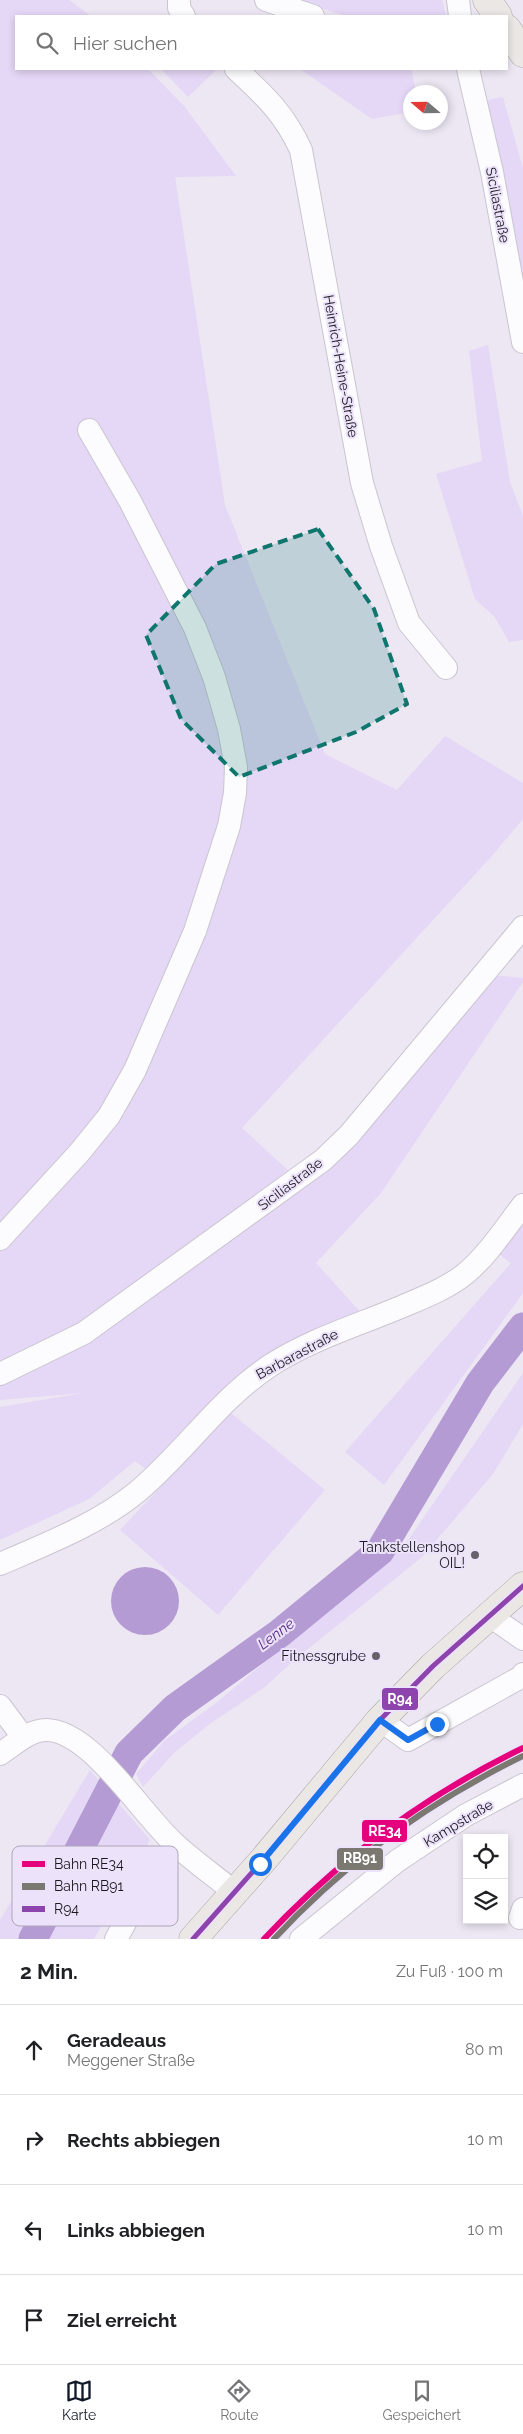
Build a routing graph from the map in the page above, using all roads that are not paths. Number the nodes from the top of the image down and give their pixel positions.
1 (179, 0) edge
2 (266, 0) edge
3 (458, 0) edge
4 (487, 0) edge
5 (183, 15) edge
6 (310, 15) edge
7 (460, 15) edge
8 (497, 15) edge
9 (508, 30) edge
10 (523, 53) edge
11 (237, 70) edge
12 (468, 70) edge
13 (523, 342) edge
14 (89, 430) dead end
15 (446, 668) dead end
16 (523, 927) edge
17 (523, 1205) edge
18 (0, 1239) edge
19 (0, 1374) edge
20 (0, 1564) edge
21 (523, 1586) edge
22 (490, 1616) junction
23 (523, 1638) edge
24 (523, 1674) edge
25 (0, 1706) edge
26 (380, 1720) junction
27 (24, 1737) junction
28 (0, 1754) edge
29 (523, 1785) edge
30 (168, 1838) junction
31 (164, 1846) edge
32 (178, 1846) edge
33 (178, 1846) edge
34 (234, 1892) junction
35 (123, 1926) edge
36 (116, 1939) edge
37 (193, 1939) edge
38 (301, 1939) edge

1 - 5 street
2 - 6 street
3 - 7 street
4 - 8 main road
9 - 10 main road
11 - 15 street, Heinrich-Heine-Straße
12 - 13 street, Siciliastraße
14 - 18 street
16 - 19 street, Siciliastraße
17 - 20 street, Barbarastraße
21 - 22 main road
22 - 23 street
22 - 26 main road
24 - 26 street
25 - 27 street
26 - 34 main road
27 - 28 street
27 - 30 street
29 - 38 street, Kampstraße
30 - 31 street
30 - 33 street
32 - 34 street
34 - 37 main road
35 - 36 street

